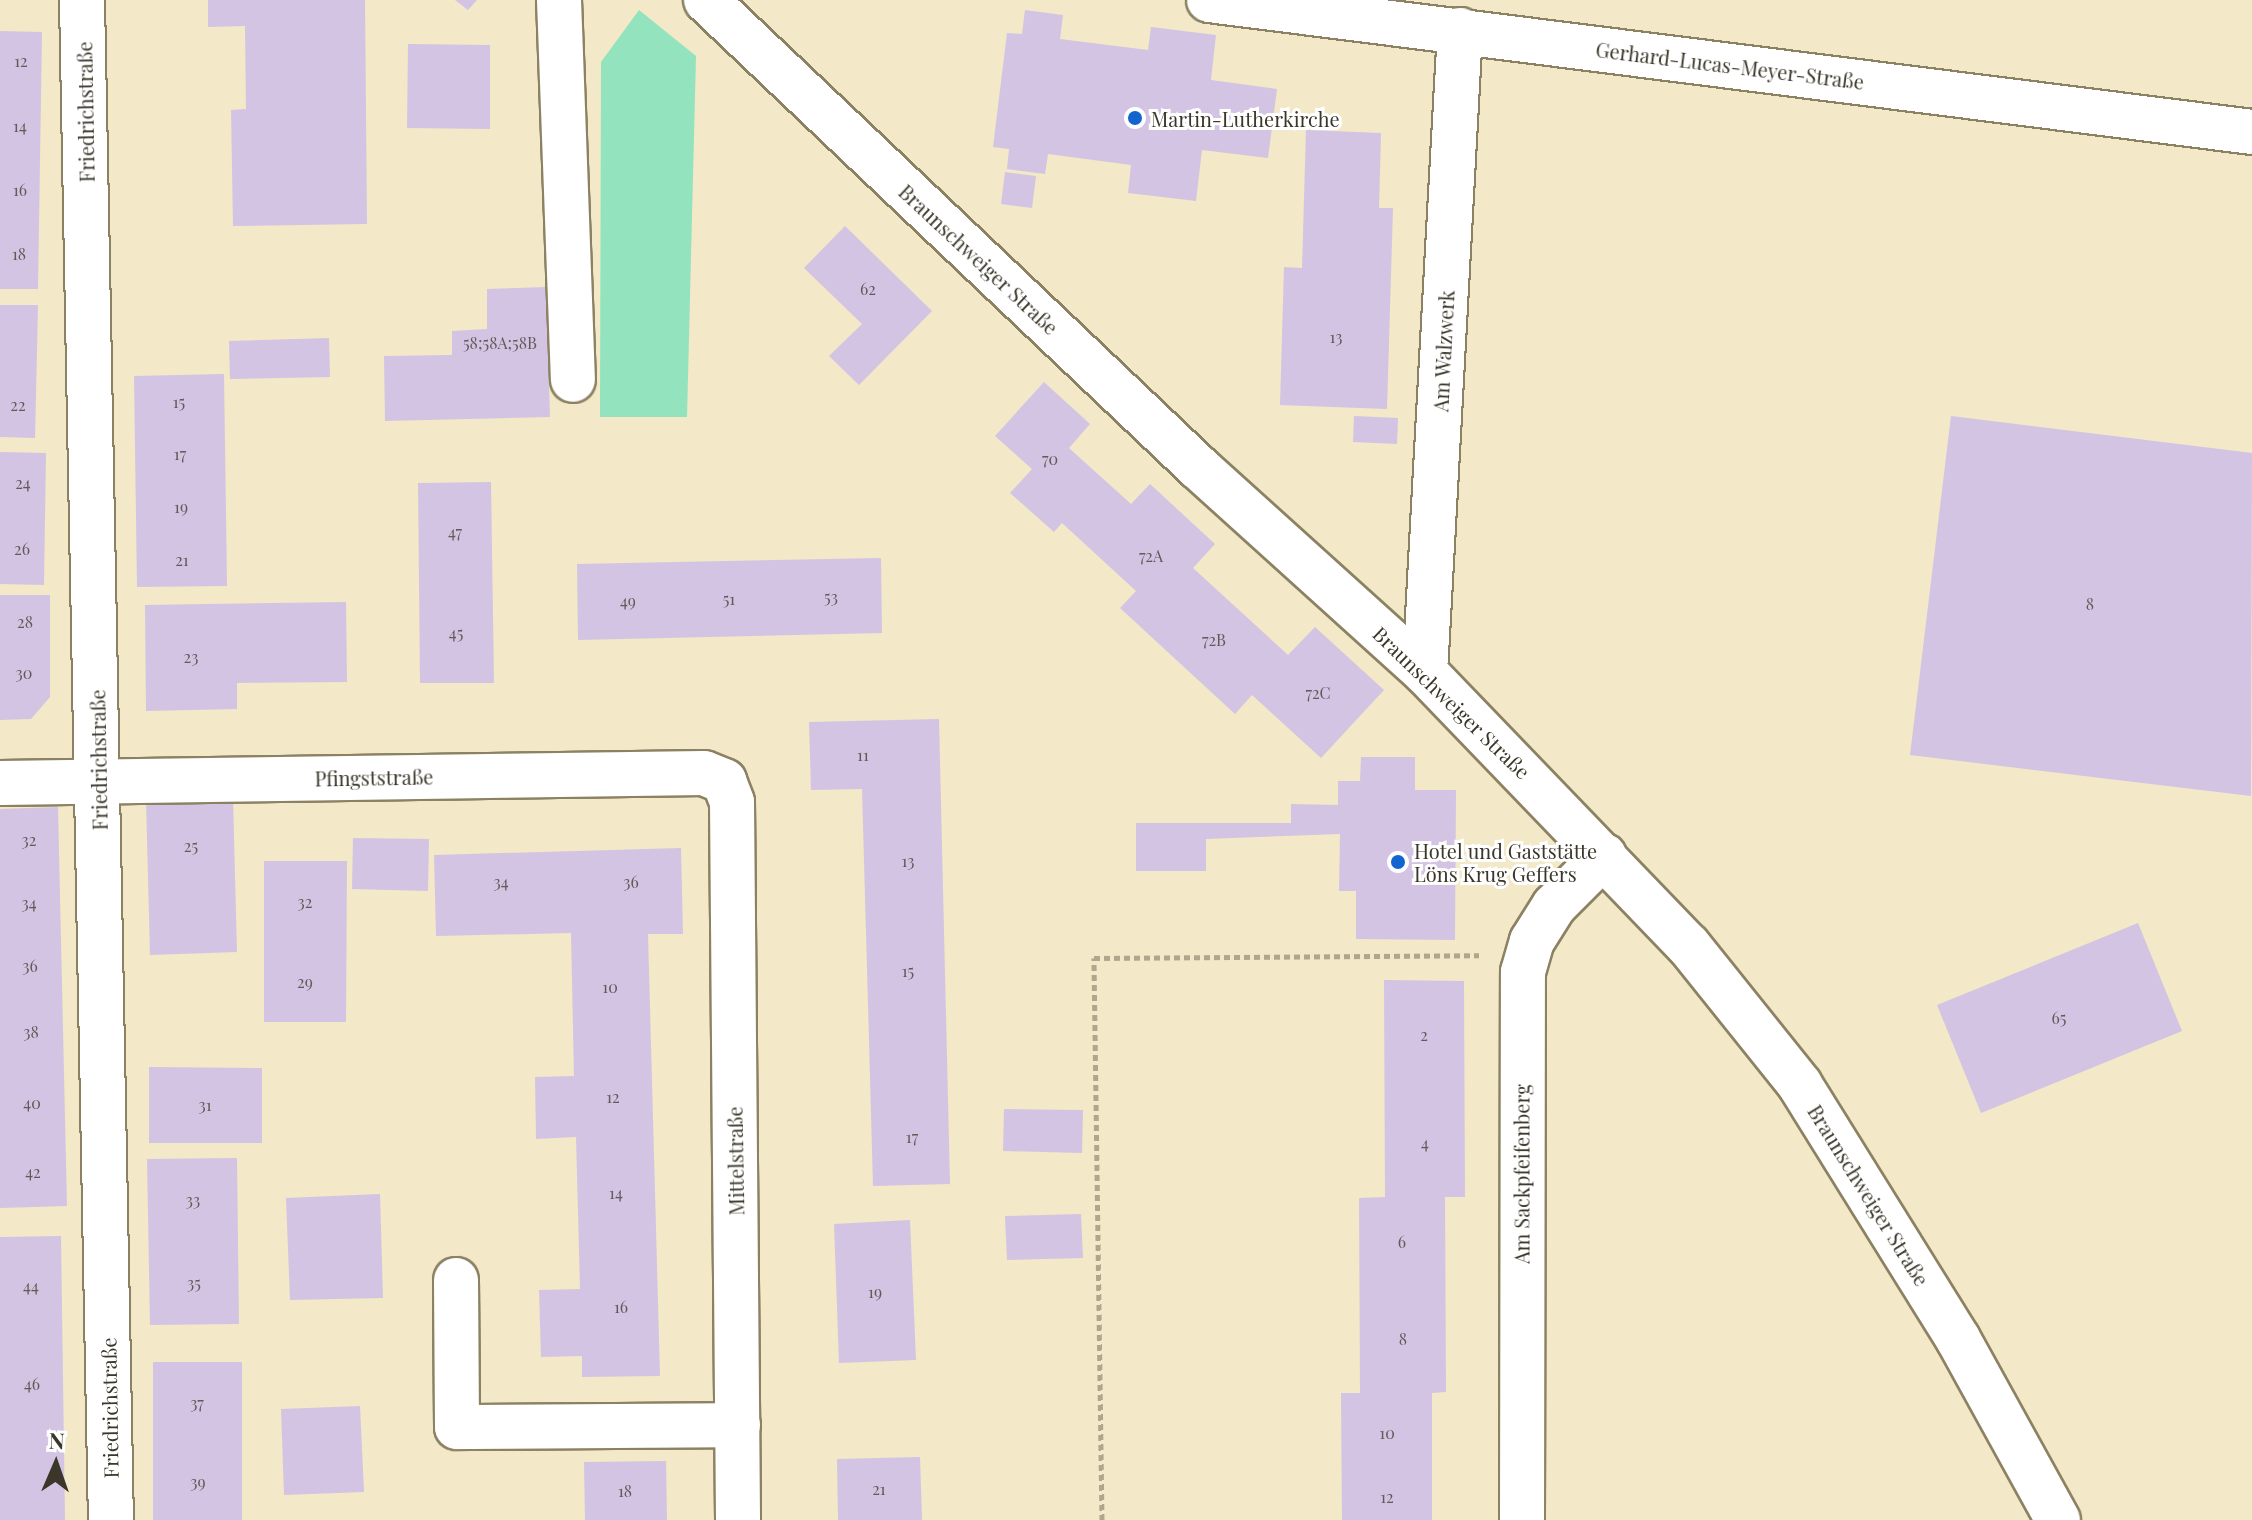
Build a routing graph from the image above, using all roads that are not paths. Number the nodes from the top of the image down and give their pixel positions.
1 (82, 0) edge
2 (559, 0) edge
3 (706, 0) edge
4 (1209, 0) edge
5 (1460, 30) junction
6 (2252, 132) edge
7 (573, 380) dead end
8 (1425, 672) junction
9 (98, 780) junction
10 (0, 783) edge
11 (732, 802) joint
12 (1604, 856) junction
13 (456, 1280) dead end
14 (738, 1425) junction
15 (111, 1520) edge
16 (738, 1520) edge
17 (1522, 1520) edge
18 (2058, 1520) edge

1 - 9 street, Friedrichstraße
2 - 7 street
3 - 8 street, Braunschweiger Straße
4 - 5 street, Gerhard-Lucas-Meyer-Straße
5 - 6 street, Gerhard-Lucas-Meyer-Straße
5 - 8 street, Am Walzwerk
8 - 12 street, Braunschweiger Straße
9 - 10 street, Pfingststraße
9 - 11 street, Pfingststraße
9 - 15 street, Friedrichstraße
11 - 14 street, Mittelstraße
12 - 17 street, Am Sackpfeifenberg
12 - 18 street, Braunschweiger Straße
13 - 14 street
14 - 16 street, Mittelstraße

